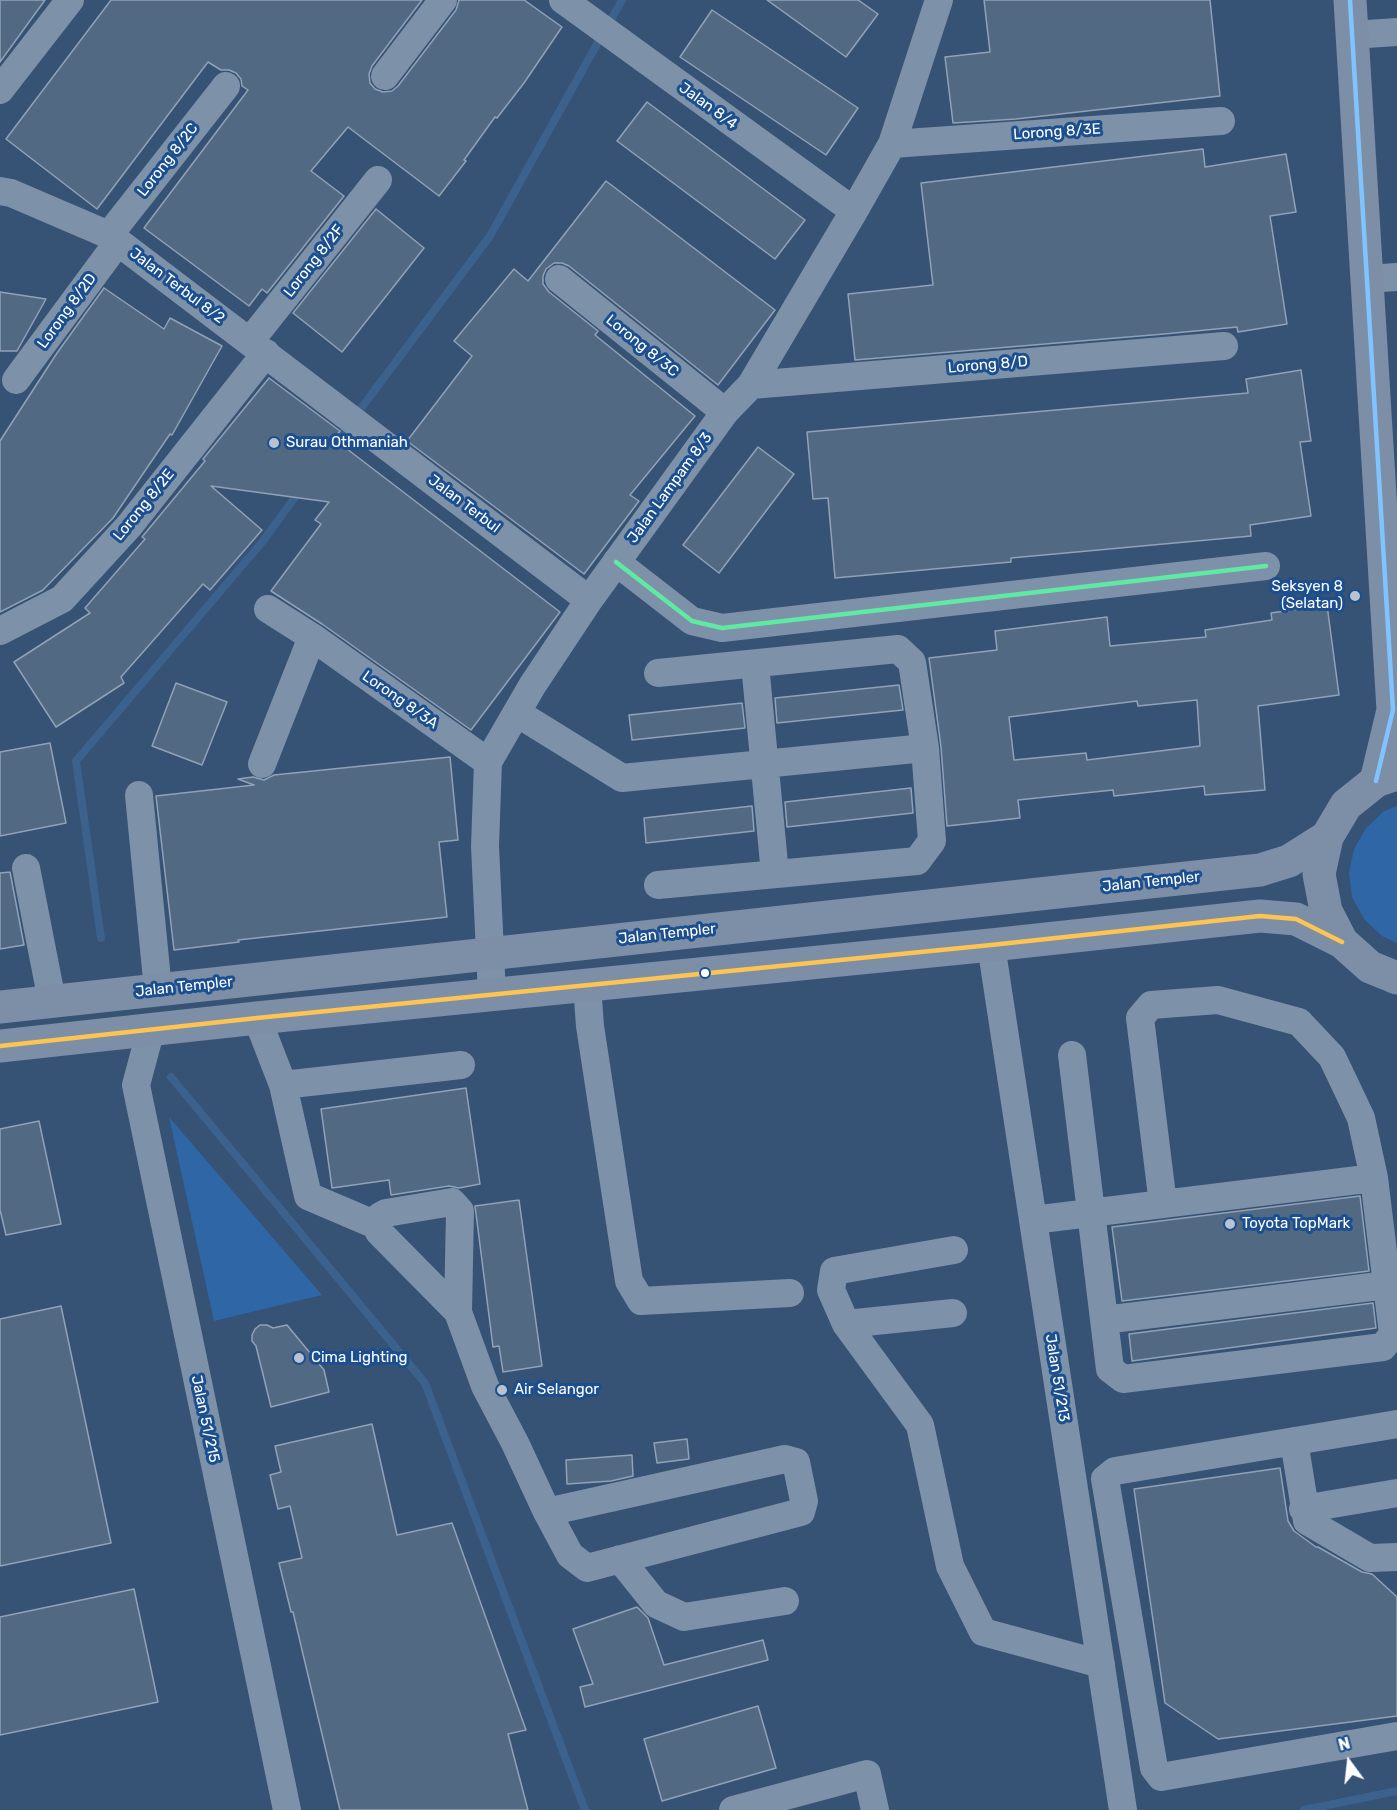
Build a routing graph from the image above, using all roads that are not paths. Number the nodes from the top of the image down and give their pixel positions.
1 (70, 0) edge
2 (443, 0) edge
3 (562, 0) edge
4 (939, 0) edge
5 (1350, 0) edge
6 (1397, 32) edge
7 (1352, 35) junction
8 (385, 76) dead end
9 (226, 86) dead end
10 (0, 90) edge
11 (1221, 121) dead end
12 (892, 144) junction
13 (378, 180) dead end
14 (0, 191) edge
15 (854, 211) junction
16 (114, 238) junction
17 (1382, 278) edge
18 (559, 279) dead end
19 (1224, 346) dead end
20 (258, 347) junction
21 (16, 380) dead end
22 (751, 385) junction
23 (338, 408) joint
24 (725, 412) junction
25 (1389, 518) edge
26 (616, 562) junction
27 (1266, 566) dead end
28 (589, 600) junction
29 (268, 609) dead end
30 (0, 631) edge
31 (312, 637) junction
32 (755, 664) junction
33 (658, 674) dead end
34 (517, 713) junction
35 (924, 748) junction
36 (488, 762) junction
37 (262, 764) dead end
38 (765, 764) junction
39 (1386, 777) edge
40 (139, 795) dead end
41 (1327, 837) junction
42 (26, 868) dead end
43 (775, 874) junction
44 (658, 885) dead end
45 (1342, 942) junction
46 (991, 945) junction
47 (488, 954) junction
48 (1397, 978) edge
49 (586, 985) junction
50 (158, 990) junction
51 (492, 995) junction
52 (52, 1001) junction
53 (0, 1007) edge
54 (257, 1018) junction
55 (151, 1029) junction
56 (0, 1046) edge
57 (1071, 1055) dead end
58 (461, 1065) dead end
59 (283, 1085) junction
60 (1374, 1178) junction
61 (1162, 1204) junction
62 (1090, 1213) junction
63 (1033, 1220) junction
64 (376, 1225) junction
65 (954, 1250) dead end
66 (1387, 1285) junction
67 (790, 1293) dead end
68 (458, 1312) junction
69 (953, 1313) dead end
70 (1104, 1320) junction
71 (846, 1324) junction
72 (1397, 1424) edge
73 (1294, 1441) junction
74 (1397, 1492) edge
75 (1303, 1509) junction
76 (547, 1512) junction
77 (1397, 1557) edge
78 (620, 1559) junction
79 (785, 1601) dead end
80 (1101, 1664) junction
81 (1397, 1736) edge
82 (287, 1810) edge
83 (733, 1810) edge
84 (875, 1810) edge
85 (1123, 1810) edge

1 - 10 street
2 - 8 street
3 - 15 street, Jalan 8/4
4 - 12 street, Jalan Lampam 8/3
5 - 7 main road
6 - 7 street
7 - 17 main road
9 - 16 street, Lorong 8/2C
11 - 12 street, Lorong 8/3E
12 - 15 street, Jalan Lampam 8/3
13 - 20 street, Lorong 8/2F
14 - 16 street, Jalan Terbul 8/2
15 - 22 street, Jalan Lampam 8/3
16 - 20 street, Jalan Terbul 8/2
16 - 21 street, Lorong 8/2D
17 - 25 main road
18 - 24 street, Lorong 8/3C
19 - 22 street, Lorong 8/D
20 - 23 street, Jalan Terbul 8/2
20 - 30 street, Lorong 8/2E
22 - 24 street, Jalan Lampam 8/3
23 - 28 street, Jalan Terbul
24 - 26 street, Jalan Lampam 8/3
25 - 39 main road
26 - 27 street
26 - 28 street, Jalan Lampam 8/3
28 - 34 street, Jalan Lampam 8/3
29 - 31 street, Lorong 8/3A
31 - 36 street, Lorong 8/3A
31 - 37 street
32 - 33 street
32 - 35 street
32 - 38 street
34 - 36 street, Jalan Lampam 8/3
34 - 38 street
35 - 38 street
35 - 43 street
36 - 47 street, Jalan Lampam 8/3
38 - 43 street
39 - 41 main road
40 - 50 street
41 - 45 main road
41 - 47 main road, Jalan Templer
42 - 52 street
43 - 44 street
45 - 46 main road
45 - 48 main road
46 - 49 main road
46 - 63 street, Jalan 51/213
47 - 50 main road, Jalan Templer
47 - 51 street, Jalan Lampam 8/3
49 - 51 main road
49 - 67 street
50 - 52 main road, Jalan Templer
51 - 54 main road
52 - 53 main road, Jalan Templer
54 - 55 main road
54 - 59 street
55 - 56 main road
55 - 82 street, Jalan 51/215
57 - 62 street
58 - 59 street
59 - 64 street
60 - 61 street
60 - 61 street
60 - 66 street
61 - 62 street
62 - 63 street
62 - 70 street
63 - 80 street, Jalan 51/213
64 - 68 street
64 - 68 street
65 - 71 street
66 - 70 street
66 - 70 street
68 - 76 street
69 - 71 street
71 - 80 street
72 - 73 street
73 - 75 street
73 - 81 street
74 - 75 street
75 - 77 street
76 - 78 street
76 - 78 street
78 - 79 street
80 - 85 street, Jalan 51/213
83 - 84 street

